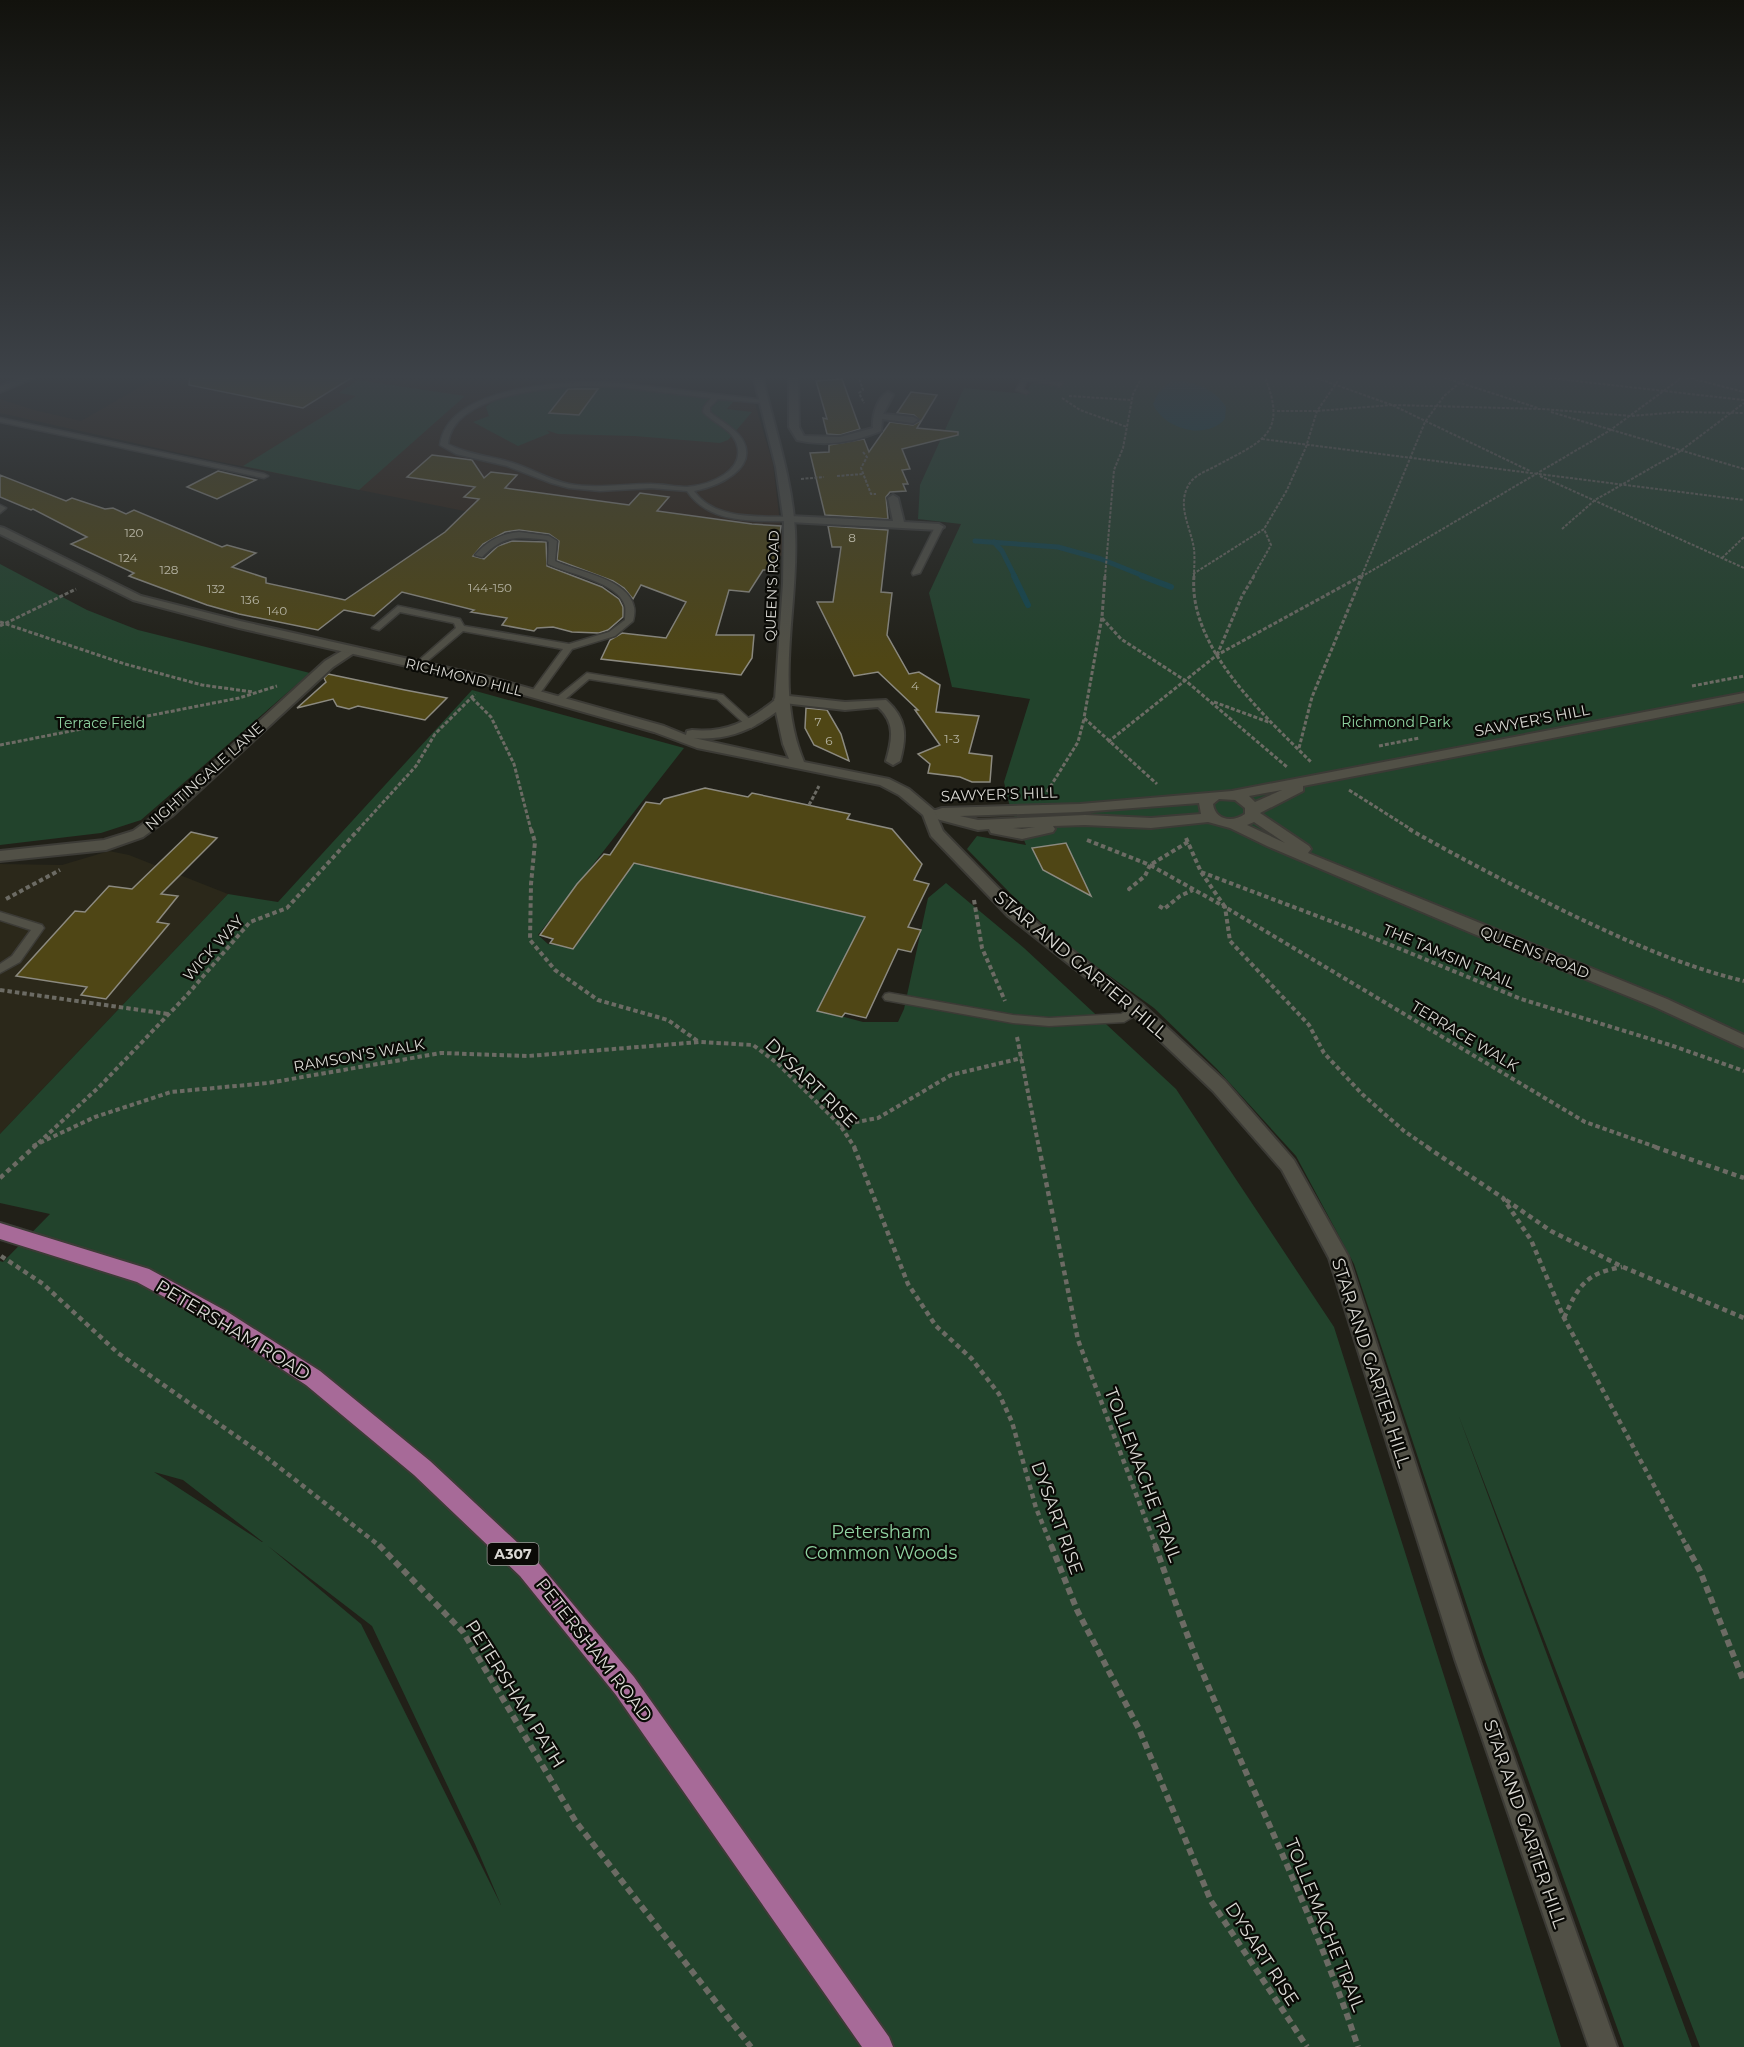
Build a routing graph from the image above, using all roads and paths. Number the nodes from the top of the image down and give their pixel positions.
1 (238, 471) edge
2 (527, 471) edge
3 (734, 471) edge
4 (780, 471) edge
5 (862, 471) edge
6 (1114, 471) edge
7 (1206, 471) edge
8 (1296, 471) edge
9 (1406, 471) edge
10 (1510, 471) edge
11 (1528, 471) edge
12 (1541, 471) edge
13 (1646, 471) edge
14 (863, 474) junction
15 (1535, 474) junction
16 (264, 476) dead end
17 (837, 476) dead end
18 (1619, 486) junction
19 (688, 489) junction
20 (893, 498) joint
21 (1595, 500) junction
22 (1744, 500) edge
23 (789, 519) junction
24 (899, 524) junction
25 (939, 527) joint
26 (1264, 529) junction
27 (1562, 529) dead end
28 (0, 530) edge
29 (1744, 537) edge
30 (478, 555) dead end
31 (1722, 558) junction
32 (1744, 568) edge
33 (916, 573) dead end
34 (1193, 574) junction
35 (1362, 575) junction
36 (76, 589) dead end
37 (1102, 617) junction
38 (7, 623) junction
39 (0, 624) edge
40 (376, 628) dead end
41 (461, 628) junction
42 (570, 647) junction
43 (350, 650) junction
44 (1217, 655) junction
45 (419, 665) junction
46 (485, 680) junction
47 (1186, 681) junction
48 (307, 683) junction
49 (256, 693) junction
50 (535, 694) junction
51 (1744, 697) edge
52 (472, 698) junction
53 (560, 700) junction
54 (780, 701) junction
55 (1210, 701) junction
56 (1084, 718) junction
57 (751, 725) junction
58 (1276, 725) junction
59 (659, 729) junction
60 (1108, 742) junction
61 (0, 745) edge
62 (1299, 748) junction
63 (893, 761) dead end
64 (798, 763) junction
65 (1287, 768) dead end
66 (1326, 776) junction
67 (1158, 784) dead end
68 (819, 785) dead end
69 (1233, 795) junction
70 (1049, 798) dead end
71 (1209, 798) junction
72 (809, 806) dead end
73 (1252, 812) junction
74 (929, 813) junction
75 (1212, 817) junction
76 (1177, 821) junction
77 (1234, 824) junction
78 (1078, 837) dead end
79 (1188, 842) junction
80 (0, 856) edge
81 (1325, 864) junction
82 (1150, 865) junction
83 (67, 866) dead end
84 (1201, 872) junction
85 (1194, 889) junction
86 (973, 891) dead end
87 (1132, 891) dead end
88 (0, 902) edge
89 (1159, 906) dead end
90 (1225, 907) junction
91 (0, 916) edge
92 (0, 969) edge
93 (1744, 981) edge
94 (0, 990) edge
95 (889, 997) dead end
96 (1137, 1009) junction
97 (168, 1015) junction
98 (1013, 1019) junction
99 (700, 1042) junction
100 (1744, 1042) edge
101 (1022, 1058) junction
102 (1744, 1071) edge
103 (840, 1125) junction
104 (33, 1146) junction
105 (0, 1178) edge
106 (1744, 1178) edge
107 (1503, 1198) junction
108 (0, 1231) edge
109 (0, 1255) edge
110 (1623, 1267) junction
111 (1564, 1318) junction
112 (1744, 1318) edge
113 (1744, 1682) edge
114 (751, 2047) edge
115 (879, 2047) edge
116 (1307, 2047) edge
117 (1358, 2047) edge
118 (1603, 2047) edge

1 - 16 lane
2 - 19 lane
3 - 19 lane
4 - 23 main road, QUEEN'S ROAD
5 - 14 path
6 - 37 path
7 - 34 path
8 - 26 path
9 - 35 path
10 - 15 path
11 - 15 path
12 - 15 path
13 - 18 path
14 - 17 path
14 - 20 path
15 - 18 path
15 - 21 path
15 - 35 path
18 - 21 path
18 - 22 path
19 - 23 lane
20 - 24 main road
21 - 27 path
21 - 31 path
23 - 24 main road
23 - 54 main road, QUEEN'S ROAD
24 - 25 main road
25 - 33 lane
26 - 34 path
26 - 44 path
28 - 43 main road, RICHMOND HILL
29 - 31 path
30 - 42 lane
31 - 32 path
34 - 44 path
35 - 44 path
35 - 62 path
36 - 38 path
37 - 47 path
37 - 56 path
38 - 39 path
38 - 49 path
40 - 41 lane
41 - 42 lane
41 - 45 lane
42 - 50 lane
43 - 45 main road, RICHMOND HILL
43 - 48 main road, NIGHTINGALE LANE
44 - 47 path
44 - 58 path
45 - 46 main road, RICHMOND HILL
46 - 50 main road, RICHMOND HILL
46 - 52 path, WICK WAY
47 - 55 path
47 - 60 path
48 - 49 path
48 - 80 main road, NIGHTINGALE LANE
49 - 61 path
50 - 53 main road, RICHMOND HILL
51 - 66 main road, SAWYER'S HILL
52 - 97 path, WICK WAY
52 - 99 path
53 - 57 lane
53 - 59 main road, RICHMOND HILL
54 - 57 main road
54 - 63 main road
54 - 64 main road, QUEEN'S ROAD
55 - 58 path
55 - 65 path
56 - 60 path
56 - 70 path
57 - 59 main road
58 - 62 path
59 - 64 main road, RICHMOND HILL
60 - 67 path
62 - 66 path
64 - 74 main road, RICHMOND HILL
66 - 69 main road, SAWYER'S HILL
66 - 73 main road, SAWYER'S HILL
66 - 93 path
68 - 72 path
69 - 71 main road
69 - 73 main road
71 - 74 main road, SAWYER'S HILL
71 - 75 main road
73 - 77 main road
73 - 81 main road, QUEENS ROAD
74 - 76 main road, SAWYER'S HILL
74 - 96 main road, STAR AND GARTER HILL
75 - 76 main road
75 - 77 main road
76 - 79 path
77 - 81 main road, QUEENS ROAD
78 - 82 path
79 - 82 path
79 - 84 path
81 - 100 main road, QUEENS ROAD
82 - 85 path
82 - 87 path
83 - 88 path
84 - 90 path, TERRACE WALK
84 - 102 path, THE TAMSIN TRAIL
85 - 89 path
85 - 90 path
86 - 98 path, TOLLEMACHE TRAIL
90 - 106 path, TERRACE WALK
90 - 107 path
91 - 92 lane
94 - 97 path
95 - 98 lane
96 - 98 lane
96 - 118 main road, STAR AND GARTER HILL
97 - 104 path, WICK WAY
98 - 101 path, TOLLEMACHE TRAIL
99 - 103 path, DYSART RISE
99 - 104 path, RAMSON’S WALK
101 - 103 path
101 - 117 path, TOLLEMACHE TRAIL
103 - 116 path, DYSART RISE
104 - 105 path, WICK WAY
107 - 110 path
107 - 111 path
108 - 115 main road, PETERSHAM ROAD / A307
109 - 114 path, PETERSHAM PATH
110 - 111 path
110 - 112 path
111 - 113 path

